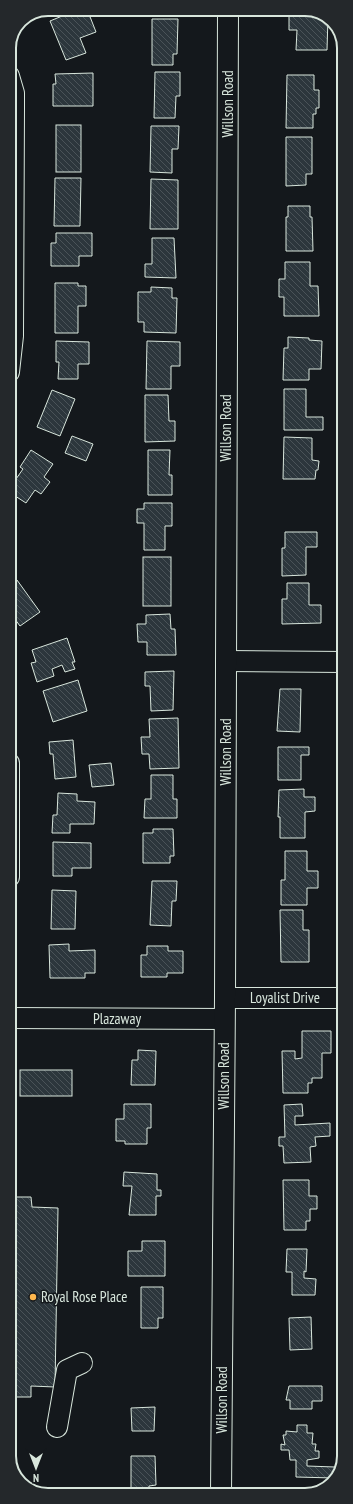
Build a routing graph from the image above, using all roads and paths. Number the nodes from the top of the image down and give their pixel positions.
1 (228, 16) edge
2 (226, 661) junction
3 (337, 662) edge
4 (225, 998) junction
5 (337, 998) edge
6 (16, 1018) edge
7 (224, 1019) junction
8 (82, 1363) dead end
9 (56, 1427) dead end
10 (221, 1488) edge

1 - 2 street, Willson Road
2 - 3 street
2 - 4 street, Willson Road
4 - 5 street, Loyalist Drive
4 - 7 street, Willson Road
6 - 7 street, Plazaway
7 - 10 street, Willson Road
8 - 9 street

